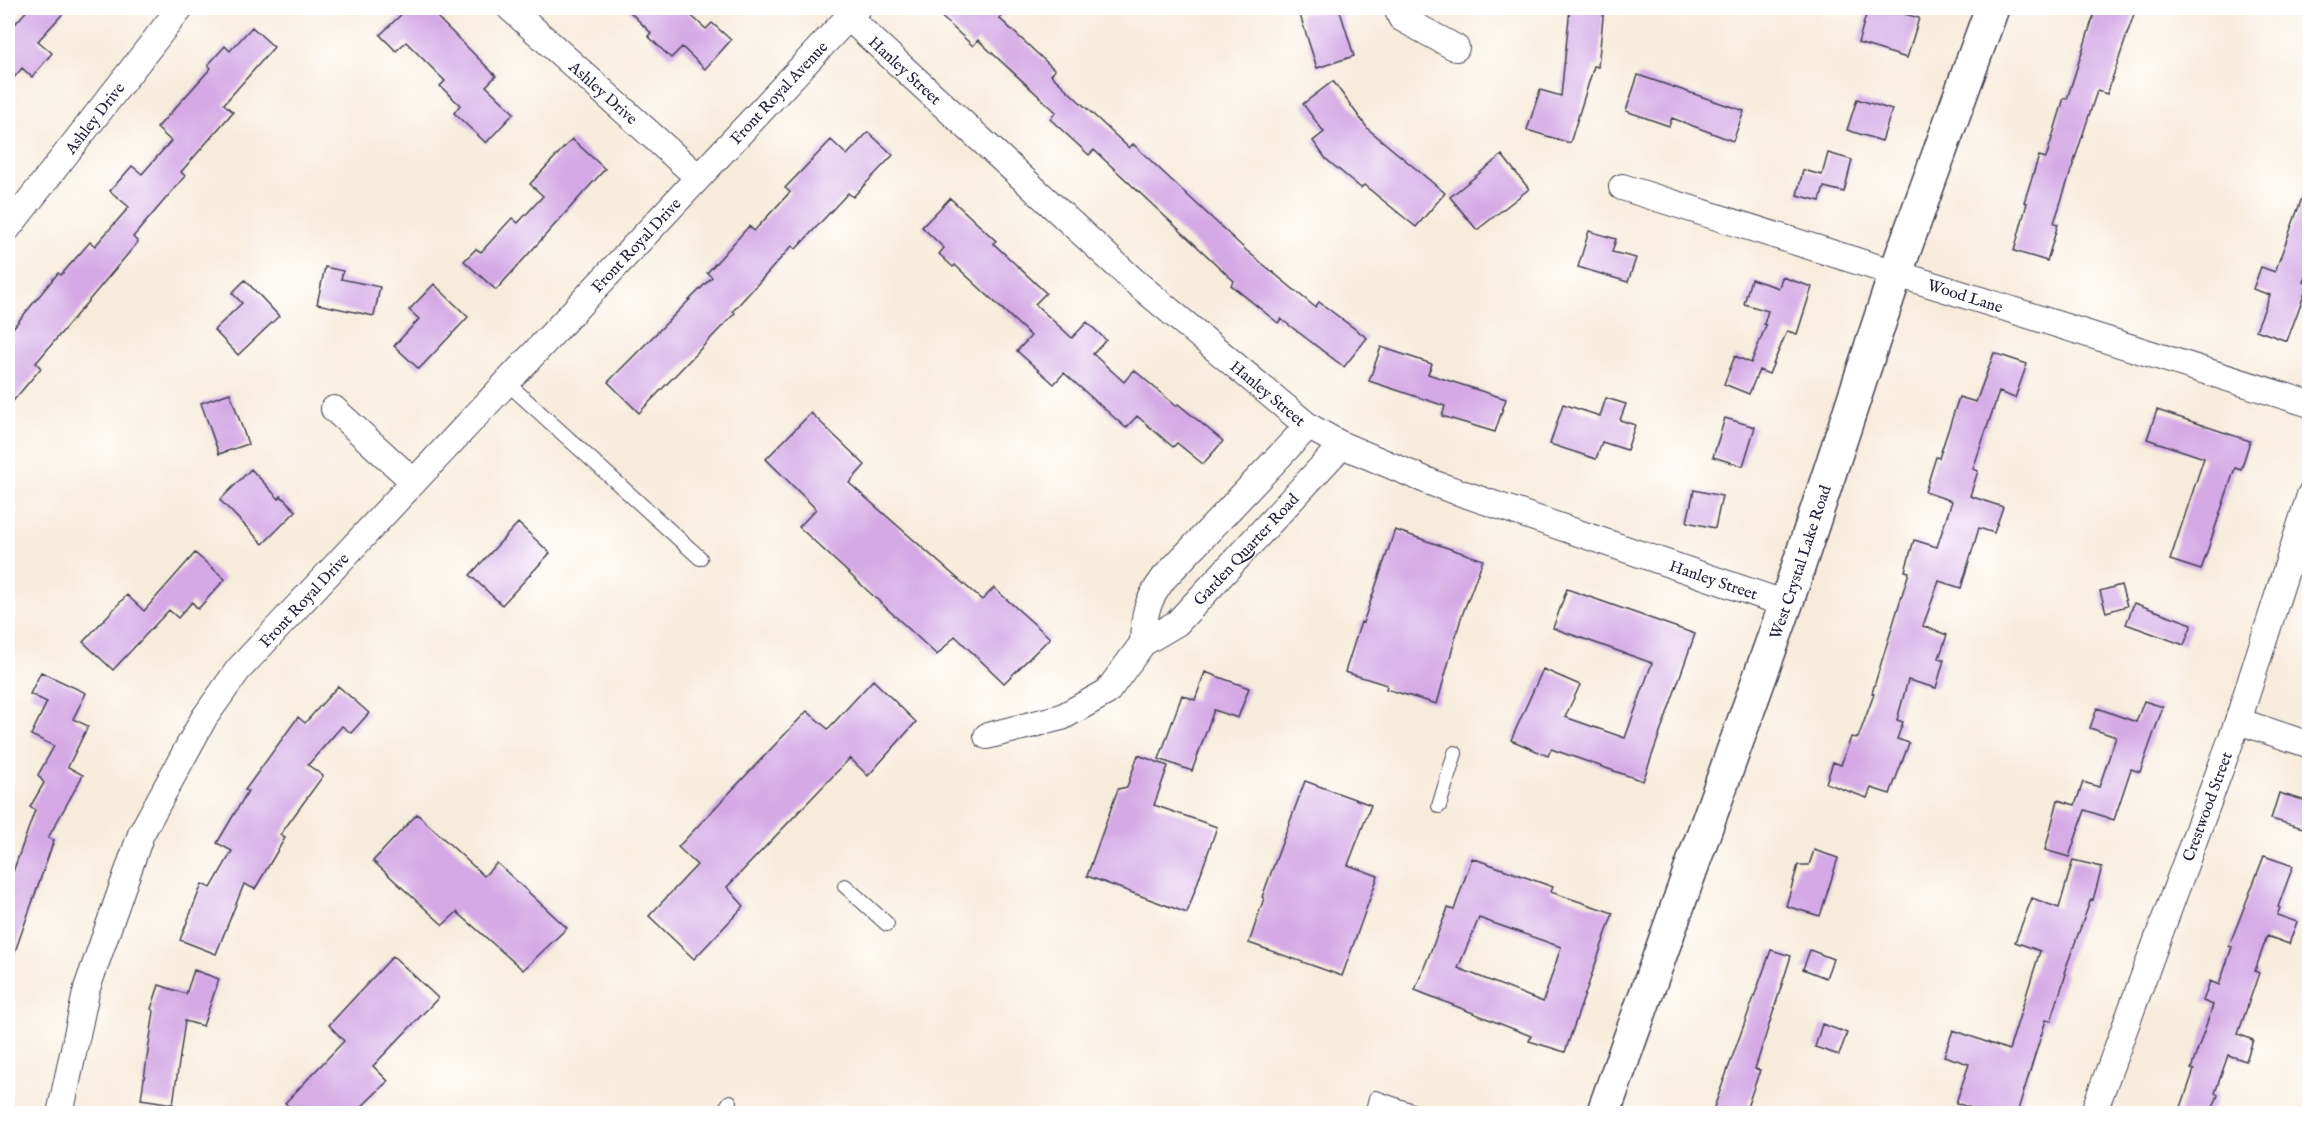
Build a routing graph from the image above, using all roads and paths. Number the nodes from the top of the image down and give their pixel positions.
1 (180, 8) edge
2 (510, 8) edge
3 (1397, 8) edge
4 (1992, 8) edge
5 (852, 12) edge
6 (1456, 48) dead end
7 (698, 177) junction
8 (1622, 187) dead end
9 (8, 228) edge
10 (1894, 275) junction
11 (506, 382) junction
12 (2310, 404) edge
13 (334, 409) dead end
14 (1308, 426) junction
15 (1342, 445) junction
16 (412, 481) junction
17 (2310, 495) edge
18 (700, 558) dead end
19 (1786, 604) junction
20 (1143, 643) junction
21 (2238, 721) junction
22 (987, 736) dead end
23 (2310, 745) edge
24 (1455, 753) dead end
25 (1439, 806) dead end
26 (845, 886) dead end
27 (887, 924) dead end
28 (60, 1113) edge
29 (1372, 1113) edge
30 (1421, 1113) edge
31 (1603, 1113) edge
32 (2093, 1113) edge

1 - 9 street, Ashley Drive
2 - 7 street, Ashley Drive
3 - 6 street
4 - 10 street, West Crystal Lake Road
5 - 7 street, Front Royal Avenue
5 - 14 street, Hanley Street
7 - 11 street, Front Royal Drive
8 - 10 street, Wood Lane
10 - 12 street, Wood Lane
10 - 19 street, West Crystal Lake Road
11 - 16 street, Front Royal Drive
11 - 18 lane
13 - 16 street
14 - 15 street, Hanley Street
14 - 20 street
15 - 19 street, Hanley Street
15 - 20 street, Garden Quarter Road
16 - 28 street, Front Royal Drive
17 - 21 street, Crestwood Street
19 - 31 street, West Crystal Lake Road
20 - 22 street, Garden Quarter Road
21 - 23 street
21 - 32 street, Crestwood Street
24 - 25 lane
26 - 27 lane
29 - 30 lane

